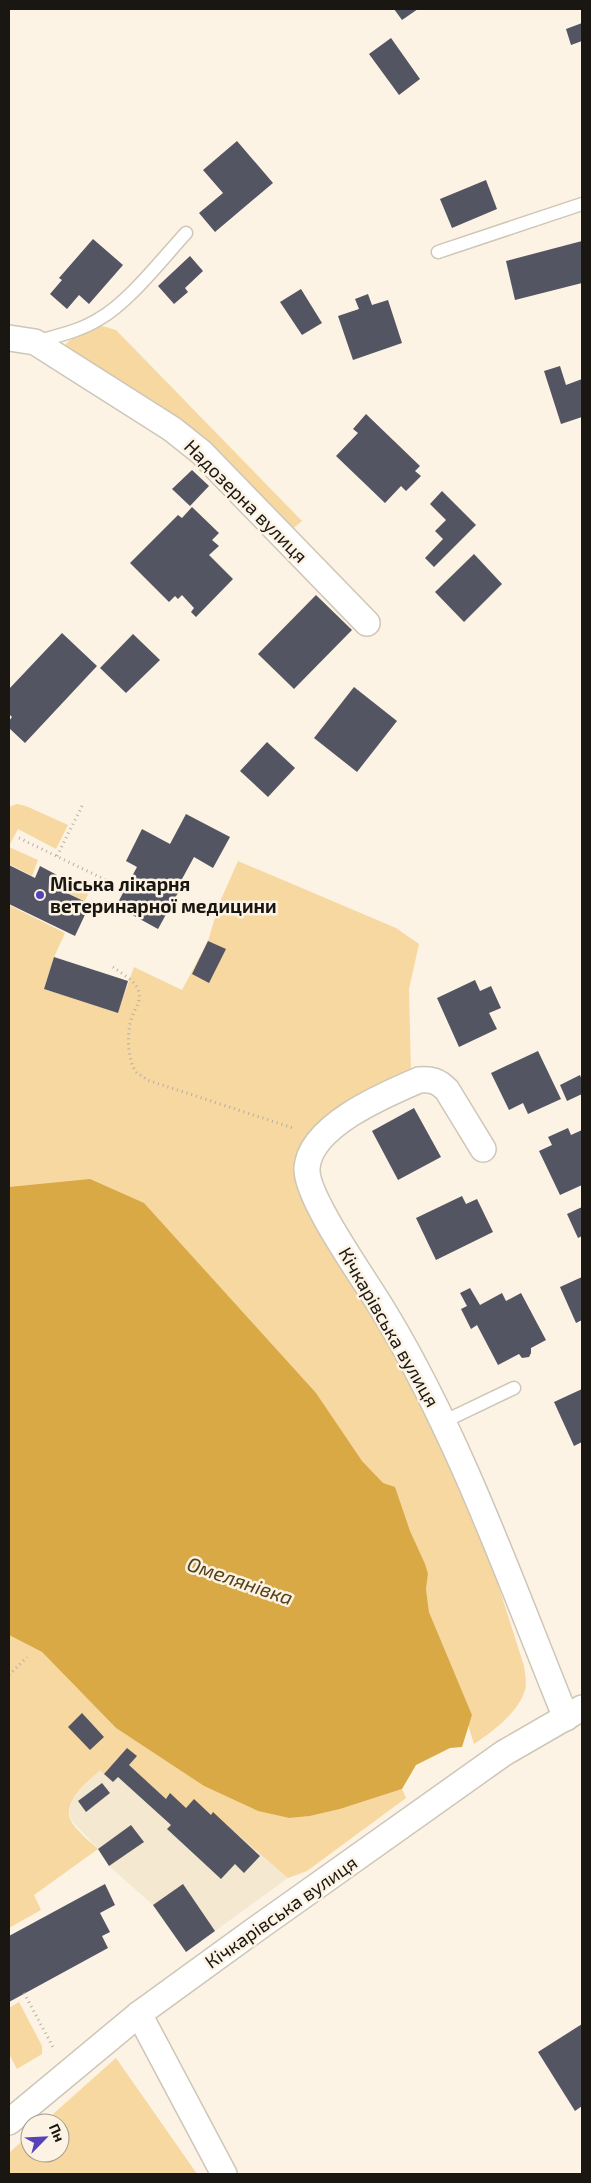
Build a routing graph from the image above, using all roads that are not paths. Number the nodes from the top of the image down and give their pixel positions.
1 (582, 204) edge
2 (186, 233) dead end
3 (438, 252) dead end
4 (9, 338) edge
5 (35, 342) junction
6 (367, 623) dead end
7 (483, 1149) dead end
8 (514, 1388) dead end
9 (443, 1422) junction
10 (574, 1713) edge
11 (139, 2014) junction
12 (9, 2122) edge
13 (224, 2174) edge

1 - 3 lane
2 - 5 lane
4 - 5 street, Надозерна вулиця
5 - 6 street, Надозерна вулиця
7 - 9 street, Кічкарівська вулиця
8 - 9 lane
9 - 10 street, Кічкарівська вулиця
10 - 11 street, Кічкарівська вулиця
11 - 12 street, Кічкарівська вулиця
11 - 13 street

